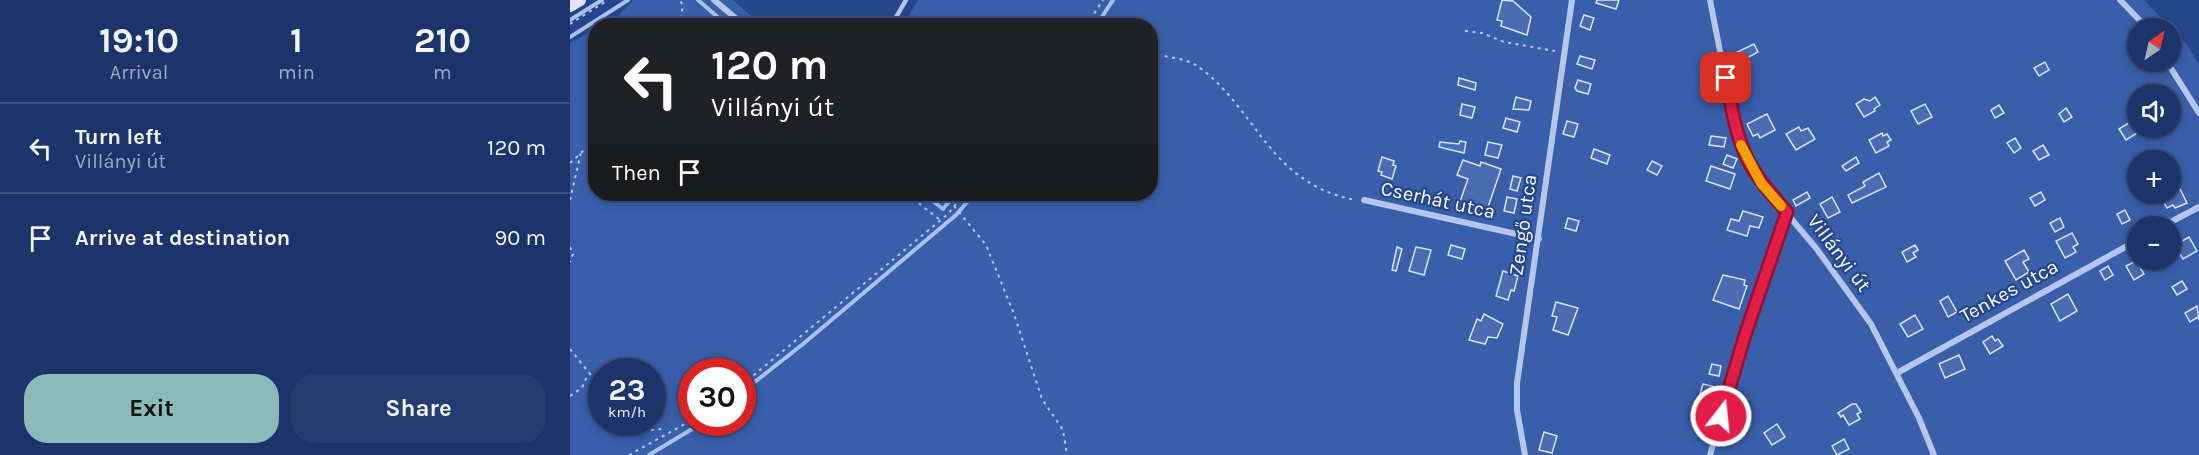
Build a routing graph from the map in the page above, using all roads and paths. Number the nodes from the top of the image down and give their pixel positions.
1 (580, 0) edge
2 (608, 0) edge
3 (680, 0) edge
4 (714, 0) edge
5 (906, 0) edge
6 (1103, 0) edge
7 (1572, 0) edge
8 (1710, 0) edge
9 (2120, 0) edge
10 (570, 6) edge
11 (681, 18) edge
12 (735, 18) edge
13 (896, 18) edge
14 (1091, 18) edge
15 (2137, 18) edge
16 (570, 24) edge
17 (1465, 31) dead end
18 (1564, 52) junction
19 (1158, 55) edge
20 (2173, 72) edge
21 (2199, 113) edge
22 (588, 146) edge
23 (581, 152) junction
24 (570, 163) edge
25 (570, 200) edge
26 (1364, 200) joint
27 (916, 201) edge
28 (958, 201) edge
29 (954, 206) junction
30 (2199, 207) edge
31 (1787, 212) junction
32 (2181, 216) edge
33 (940, 221) junction
34 (1539, 239) junction
35 (2127, 246) edge
36 (570, 247) edge
37 (570, 262) edge
38 (570, 349) edge
39 (756, 373) edge
40 (1897, 373) junction
41 (588, 374) joint
42 (570, 396) edge
43 (678, 428) edge
44 (629, 455) edge
45 (1067, 455) edge
46 (1525, 455) edge
47 (1710, 455) edge
48 (1934, 455) edge

1 - 10 main road
2 - 16 path
3 - 11 path
4 - 12 street
5 - 13 lane
6 - 14 path
7 - 18 street, Zengő utca
8 - 31 street, Villányi út
9 - 15 street
17 - 18 path
18 - 34 street, Zengő utca
19 - 26 path
20 - 21 street
22 - 23 path
23 - 24 path
23 - 25 path
26 - 34 street, Cserhát utca
27 - 33 path
28 - 29 path
29 - 33 path
29 - 45 path
30 - 32 street
31 - 40 street, Villányi út
31 - 47 street
33 - 39 path
34 - 46 street, Zengő utca
35 - 40 street, Tenkes utca
36 - 37 path
38 - 41 path
40 - 48 street, Villányi út
41 - 42 path
43 - 44 path

